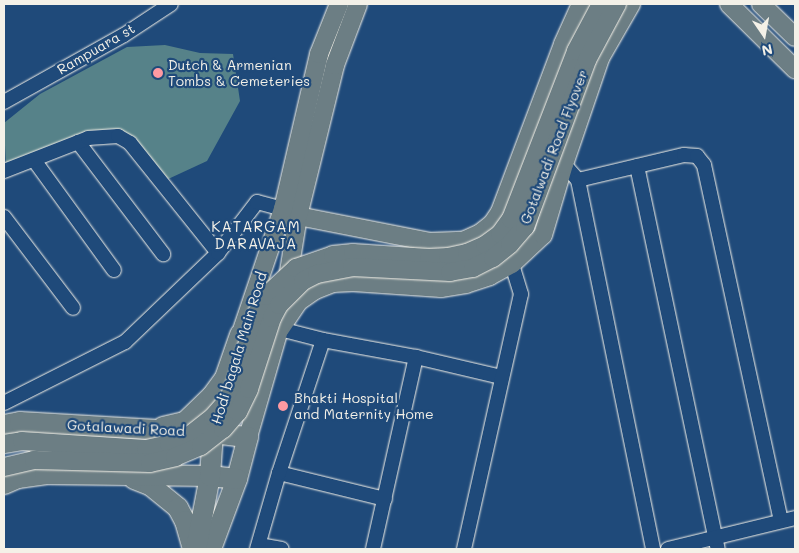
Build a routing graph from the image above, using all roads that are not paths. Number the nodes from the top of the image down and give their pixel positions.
1 (171, 4) edge
2 (339, 4) edge
3 (358, 4) edge
4 (581, 4) edge
5 (601, 4) edge
6 (617, 4) edge
7 (631, 4) edge
8 (729, 4) edge
9 (761, 4) edge
10 (795, 37) edge
11 (795, 69) edge
12 (4, 102) edge
13 (78, 142) junction
14 (34, 160) junction
15 (564, 164) junction
16 (637, 166) junction
17 (4, 172) edge
18 (578, 180) junction
19 (291, 212) junction
20 (4, 217) edge
21 (486, 228) junction
22 (218, 253) junction
23 (163, 254) dead end
24 (512, 264) junction
25 (114, 270) dead end
26 (73, 308) dead end
27 (280, 329) junction
28 (240, 335) junction
29 (323, 340) junction
30 (416, 357) junction
31 (501, 377) junction
32 (4, 403) edge
33 (4, 425) edge
34 (144, 431) junction
35 (213, 433) junction
36 (248, 437) junction
37 (4, 444) edge
38 (4, 467) edge
39 (279, 473) junction
40 (210, 476) junction
41 (103, 477) junction
42 (237, 479) junction
43 (4, 484) edge
44 (385, 499) junction
45 (795, 518) edge
46 (781, 521) junction
47 (717, 543) edge
48 (258, 547) edge
49 (194, 549) edge
50 (211, 549) edge
51 (282, 549) edge
52 (373, 549) edge
53 (464, 549) edge
54 (653, 549) edge
55 (668, 549) edge

1 - 12 street, Rampuara st
2 - 19 main road, Hodi bagala Main Road
3 - 19 main road, Hodi bagala Main Road
4 - 21 main road
5 - 37 main road, Gotalwadi Road Flyover, bridge
6 - 38 main road, Gotalwadi Road Flyover, bridge
7 - 15 main road
8 - 11 main road
9 - 10 main road
13 - 14 street
13 - 22 street
13 - 23 street
14 - 17 street
14 - 25 street
15 - 18 street
15 - 24 main road
16 - 18 street
16 - 46 street
16 - 47 street
18 - 54 street
19 - 21 main road
19 - 22 street
19 - 27 main road, Hodi bagala Main Road
19 - 28 main road, Hodi bagala Main Road
20 - 26 street
21 - 24 street
22 - 32 street
24 - 27 main road
24 - 31 street
27 - 29 street
27 - 36 main road, Hodi bagala Main Road
28 - 34 highway
28 - 35 main road, Hodi bagala Main Road
29 - 30 street
29 - 39 street
30 - 31 street
30 - 44 street
31 - 53 street
33 - 34 highway, Gotalawadi Road
34 - 35 highway, Gotalawadi Road
35 - 36 highway, Gotalawadi Road
35 - 40 highway
36 - 42 highway
39 - 44 street
39 - 48 street
40 - 41 highway
40 - 42 highway
40 - 49 highway
41 - 43 highway
41 - 49 highway
42 - 50 highway
44 - 52 street
45 - 46 street
46 - 47 street
47 - 55 street
48 - 51 street

